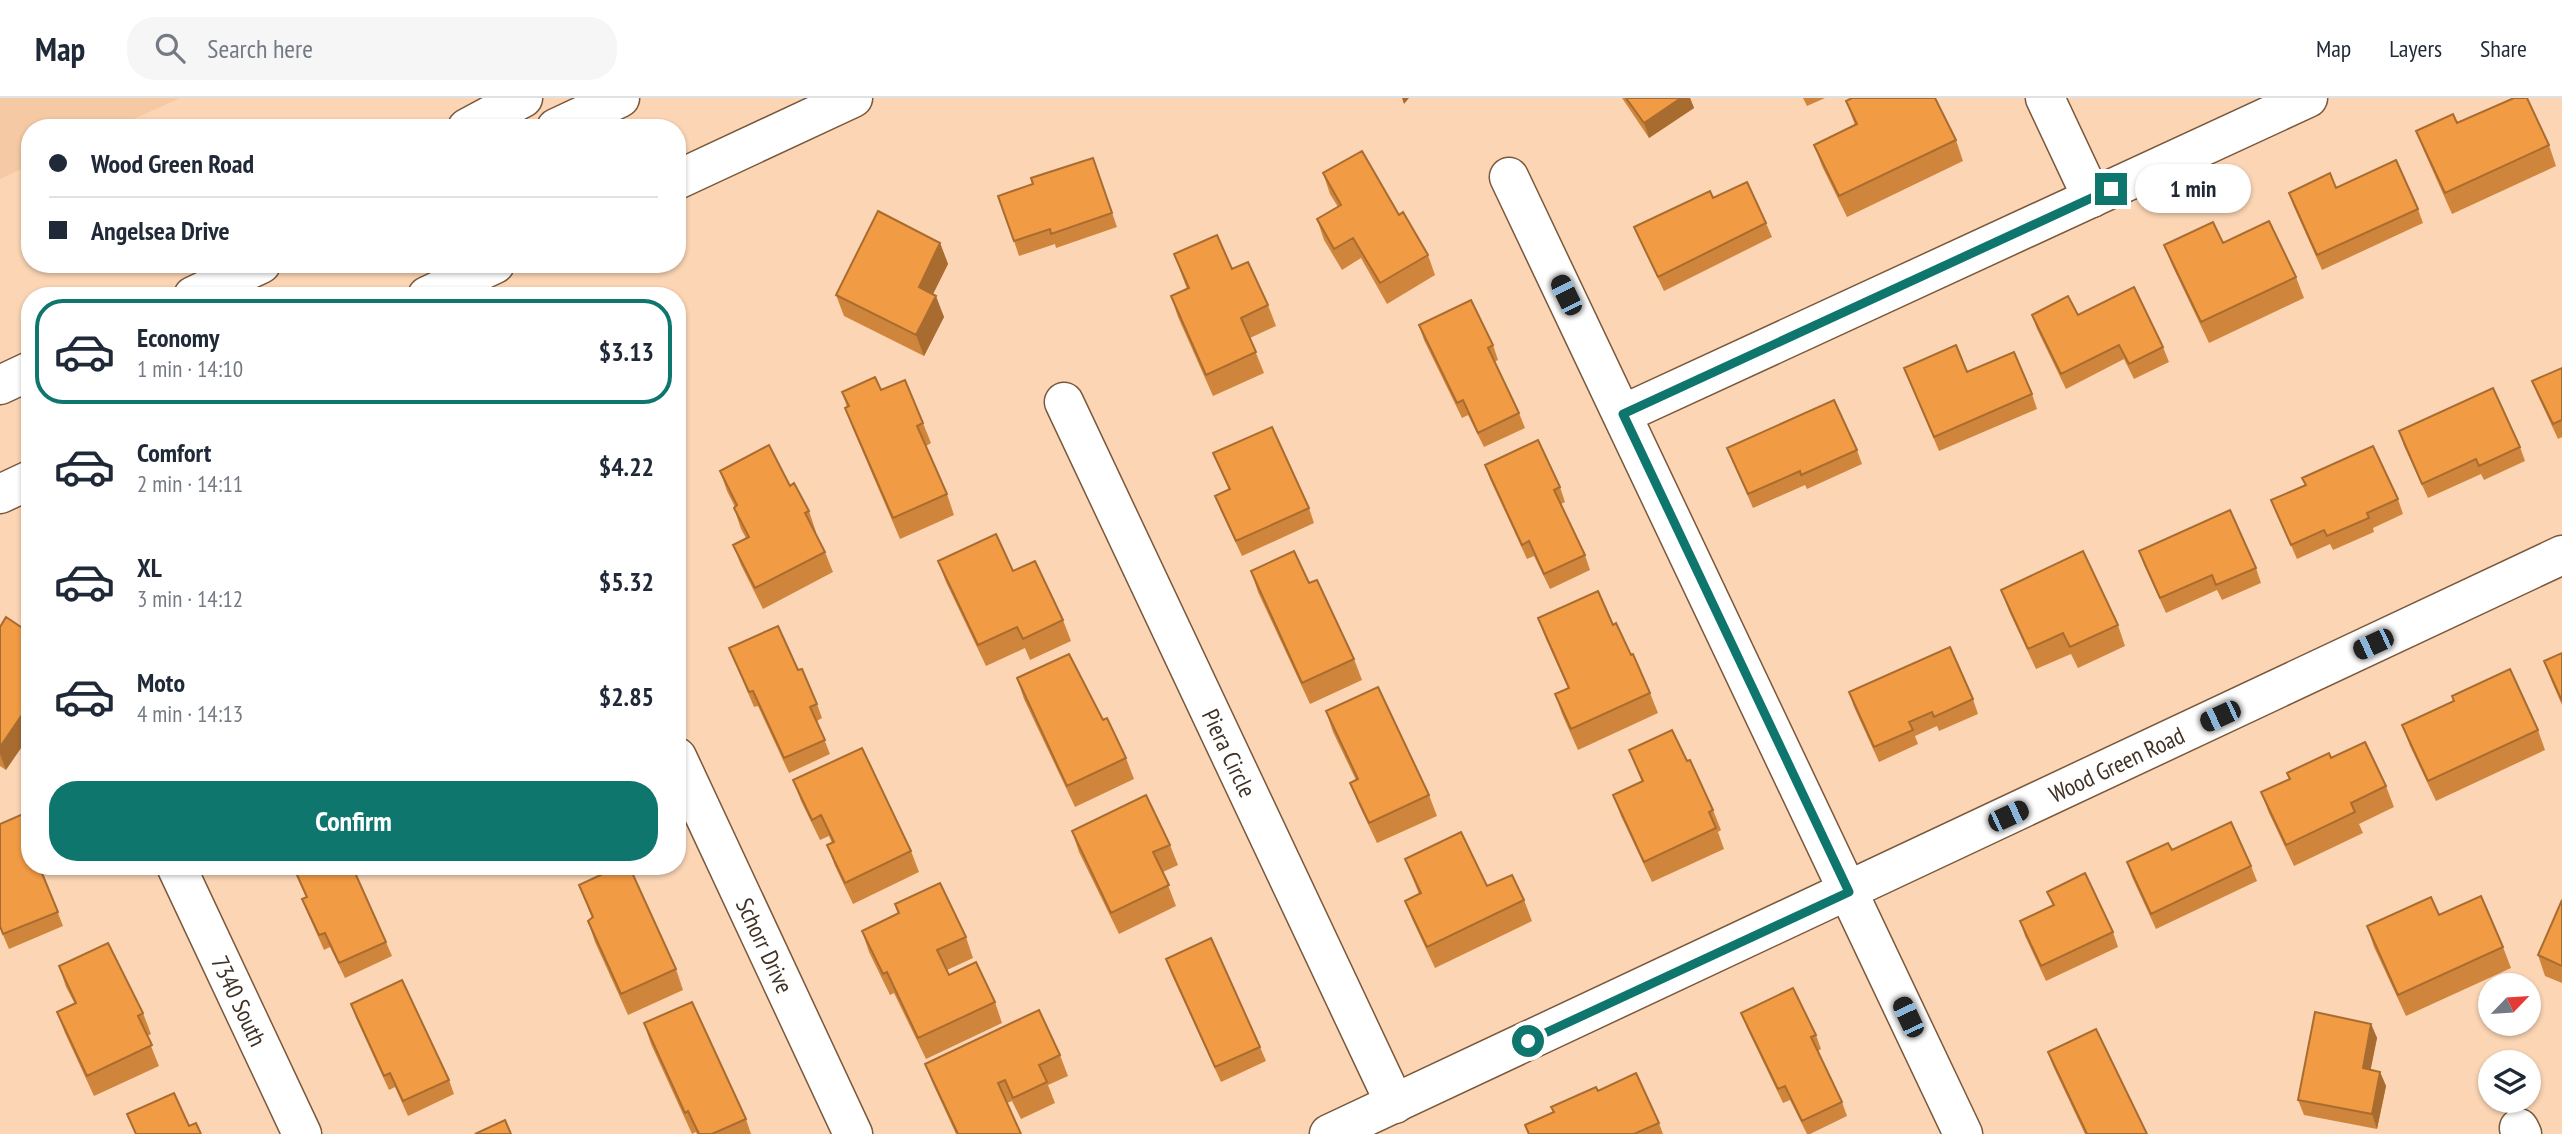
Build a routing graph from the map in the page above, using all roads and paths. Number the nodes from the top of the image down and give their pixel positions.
1 (523, 98) edge
2 (620, 98) edge
3 (853, 98) edge
4 (2045, 98) edge
5 (2308, 98) edge
6 (484, 119) edge
7 (575, 119) edge
8 (686, 176) edge
9 (1510, 177) dead end
10 (2092, 198) junction
11 (240, 273) edge
12 (476, 273) edge
13 (222, 281) edge
14 (446, 287) edge
15 (21, 375) edge
16 (0, 385) edge
17 (1064, 402) dead end
18 (1623, 414) junction
19 (21, 484) edge
20 (0, 494) edge
21 (2562, 555) edge
22 (686, 776) edge
23 (180, 875) edge
24 (1849, 892) junction
25 (1395, 1104) junction
26 (302, 1134) edge
27 (853, 1134) edge
28 (1329, 1134) edge
29 (1963, 1134) edge

1 - 6 main road
2 - 7 main road
3 - 8 main road
4 - 10 main road
5 - 10 main road
9 - 18 main road
10 - 18 main road
11 - 13 main road
12 - 14 main road
15 - 16 main road
17 - 25 main road, Piera Circle
18 - 24 main road
19 - 20 main road
21 - 24 main road, Wood Green Road
22 - 27 main road, Schorr Drive
23 - 26 main road, 7340 South
24 - 25 main road, Wood Green Road
24 - 29 main road
25 - 28 main road, Wood Green Road

